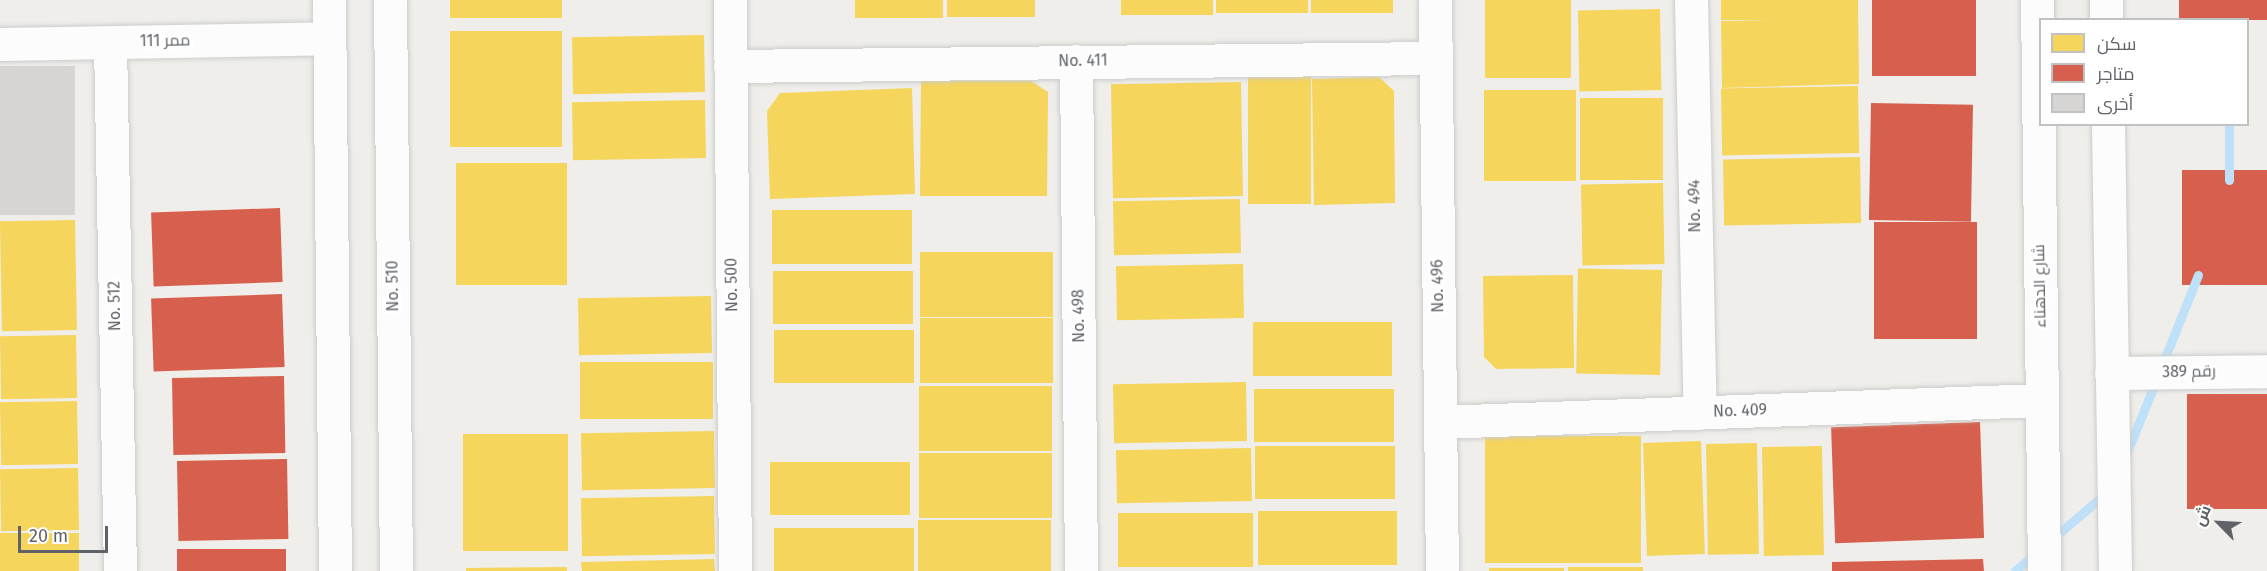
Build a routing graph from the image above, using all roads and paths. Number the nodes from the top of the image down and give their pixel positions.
1 (329, 0) edge
2 (390, 0) edge
3 (730, 0) edge
4 (1435, 0) edge
5 (1690, 0) edge
6 (2037, 0) edge
7 (2106, 0) edge
8 (2106, 18) edge
9 (329, 38) junction
10 (110, 42) junction
11 (0, 44) edge
12 (1436, 58) junction
13 (1076, 61) junction
14 (730, 66) junction
15 (2108, 126) edge
16 (2267, 371) edge
17 (2111, 373) junction
18 (2041, 400) junction
19 (1700, 413) junction
20 (1440, 422) junction
21 (120, 571) edge
22 (335, 571) edge
23 (396, 571) edge
24 (735, 571) edge
25 (1081, 571) edge
26 (1442, 571) edge
27 (2044, 571) edge
28 (2115, 571) edge

1 - 9 street
2 - 23 street, No. 510
3 - 14 street, No. 500
4 - 12 street, No. 496
5 - 19 street, No. 494
6 - 18 street, شارع الدهناء
7 - 8 street
9 - 10 street, ممر 111
9 - 22 street
10 - 11 street, ممر 111
10 - 21 street, No. 512
12 - 13 street, No. 411
12 - 20 street, No. 496
13 - 14 street, No. 411
13 - 25 street, No. 498
14 - 24 street, No. 500
15 - 17 street
16 - 17 street, رقم 389
17 - 28 street
18 - 19 street, No. 409
18 - 27 street, شارع الدهناء
19 - 20 street, No. 409
20 - 26 street, No. 496

